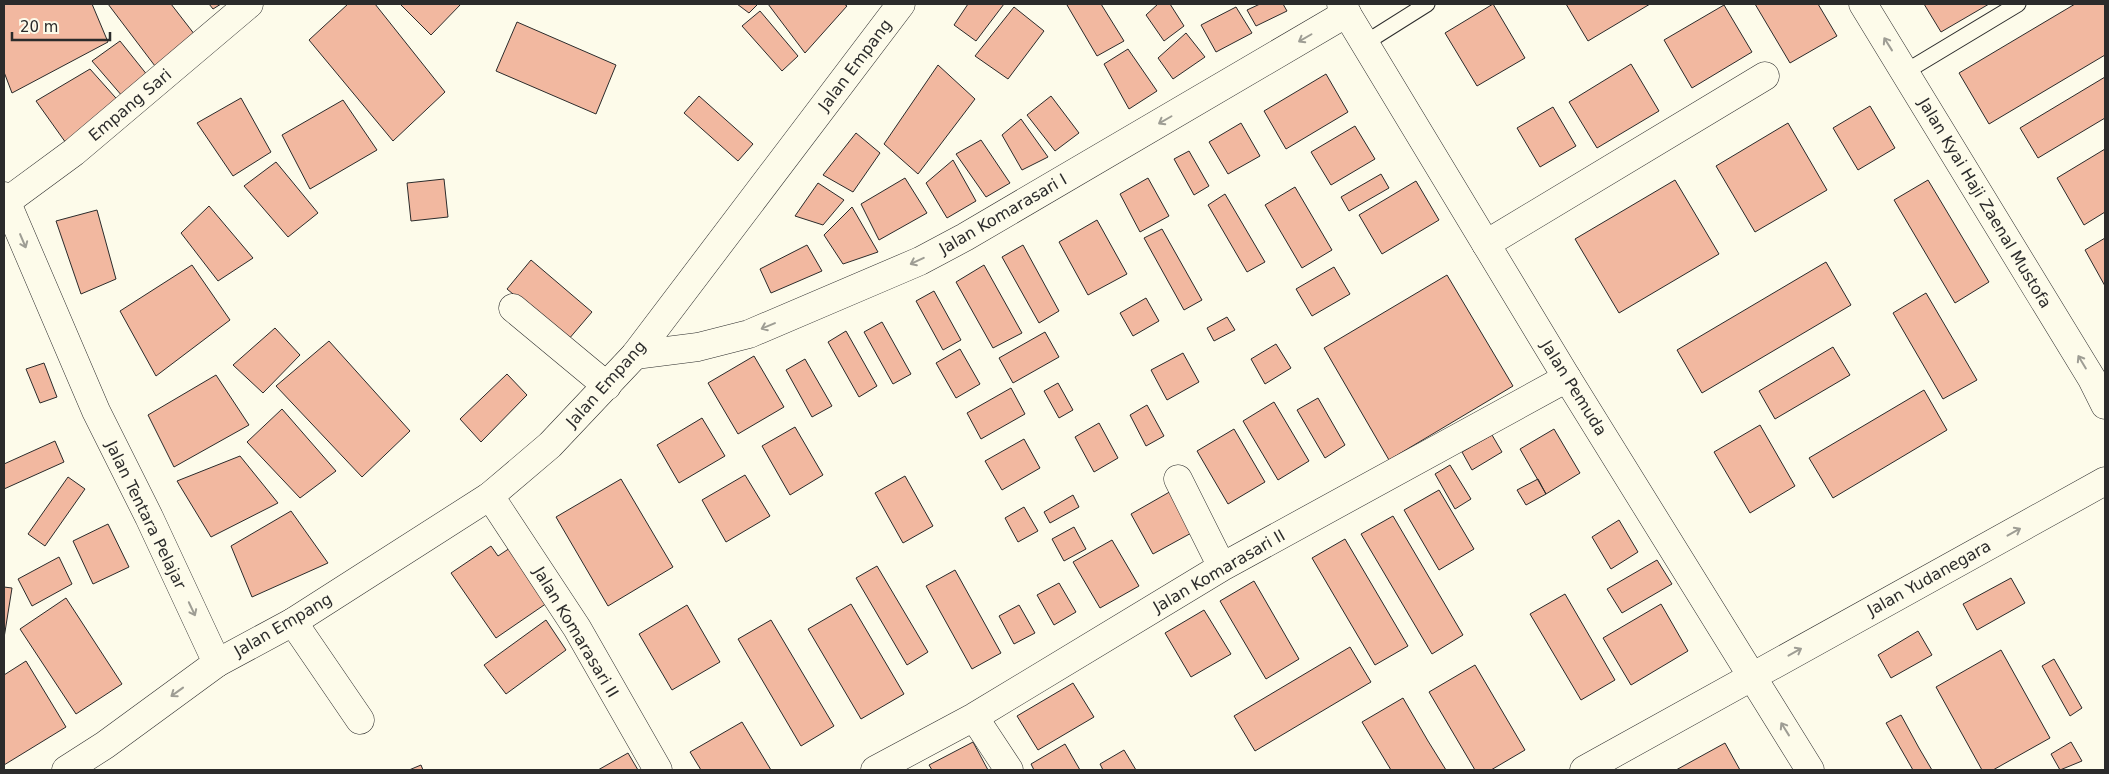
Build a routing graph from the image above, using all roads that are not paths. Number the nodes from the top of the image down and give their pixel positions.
1 (249, 4) edge
2 (900, 4) edge
3 (1427, 4) edge
4 (1863, 4) edge
5 (2018, 4) edge
6 (1344, 8) edge
7 (1366, 43) junction
8 (1905, 72) junction
9 (1766, 76) dead end
10 (5, 199) edge
11 (1486, 244) junction
12 (513, 308) dead end
13 (635, 355) junction
14 (1567, 378) junction
15 (607, 386) junction
16 (2105, 404) edge
17 (1178, 479) dead end
18 (2105, 481) edge
19 (490, 496) junction
20 (1222, 567) junction
21 (294, 622) junction
22 (217, 663) junction
23 (1752, 675) junction
24 (974, 717) junction
25 (360, 720) dead end
26 (1594, 768) edge
27 (66, 770) edge
28 (658, 770) edge
29 (875, 770) edge
30 (1009, 770) edge
31 (1810, 770) edge

1 - 10 street, Empang Sari
2 - 13 street, Jalan Empang
3 - 7 lane
8 -> 4 street, Jalan Kyai Haji Zaenal Mustofa
5 - 8 lane
6 - 7 street, Jalan Pemuda
6 -> 13 street, Jalan Komarasari I
7 - 11 street, Jalan Pemuda
16 -> 8 street, Jalan Kyai Haji Zaenal Mustofa
9 - 11 street
10 -> 22 street, Jalan Tentara Pelajar
11 - 14 street, Jalan Pemuda
12 - 15 street
13 - 15 street, Jalan Empang
14 - 20 street, Jalan Komarasari II
14 - 23 street, Jalan Pemuda
15 - 19 street, Jalan Empang
17 - 20 street
23 -> 18 street, Jalan Yudanegara
19 - 21 street, Jalan Empang
19 - 28 street, Jalan Komarasari II
20 - 24 street, Jalan Komarasari II
21 - 22 street, Jalan Empang
21 - 25 street
22 -> 27 street
23 - 26 street, Jalan Yudanegara
31 -> 23 street, Jalan Pemuda
24 - 29 street, Jalan Komarasari II
24 - 30 street

